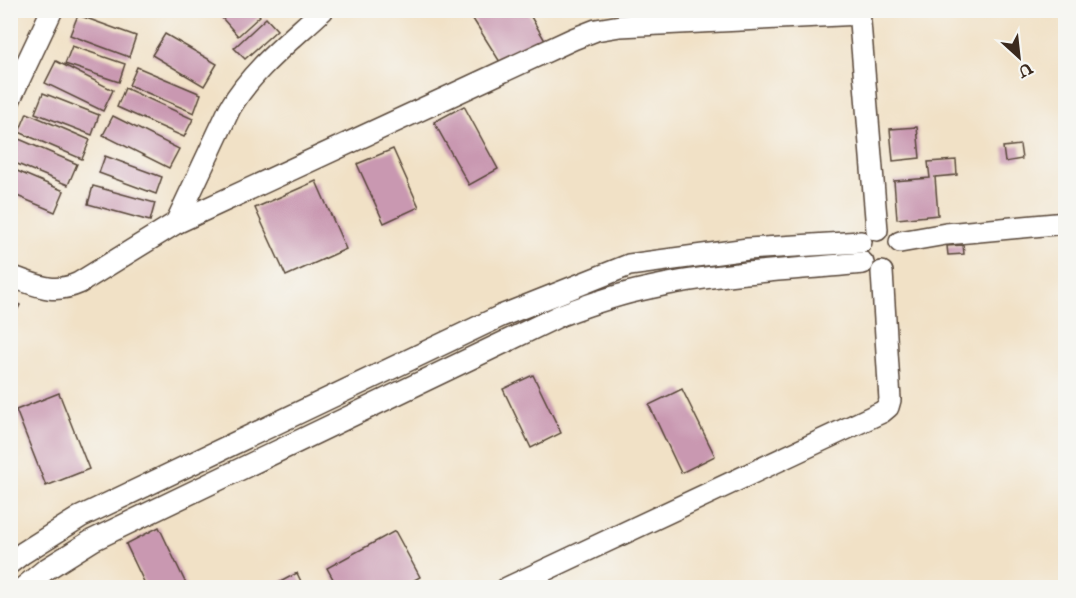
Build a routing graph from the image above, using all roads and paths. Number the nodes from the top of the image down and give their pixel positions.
1 (52, 10) edge
2 (323, 10) edge
3 (859, 12) edge
4 (10, 99) edge
5 (176, 223) junction
6 (1065, 223) edge
7 (900, 242) junction
8 (871, 252) junction
9 (10, 276) edge
10 (333, 396) junction
11 (344, 419) junction
12 (10, 563) edge
13 (23, 588) edge
14 (507, 588) edge

1 - 4 street
2 - 5 street
3 - 5 street
3 - 8 street
5 - 9 street
6 - 7 street
7 - 8 street
7 - 8 street
8 - 10 street
8 - 11 street
8 - 14 street
10 - 11 street
10 - 12 street
11 - 13 street

